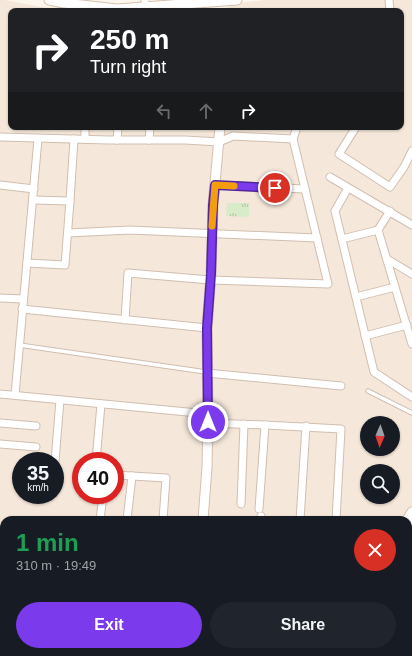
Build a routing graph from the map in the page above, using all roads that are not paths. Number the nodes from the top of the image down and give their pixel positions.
1 (50, 0) edge
2 (80, 0) edge
3 (170, 0) edge
4 (237, 0) edge
5 (145, 1) edge
6 (225, 1) edge
7 (85, 130) edge
8 (118, 130) edge
9 (150, 130) edge
10 (220, 130) edge
11 (296, 130) edge
12 (354, 130) edge
13 (0, 137) edge
14 (38, 139) junction
15 (74, 139) junction
16 (85, 139) junction
17 (293, 139) junction
18 (117, 140) junction
19 (150, 140) junction
20 (219, 142) junction
21 (412, 151) edge
22 (330, 177) dead end
23 (0, 185) edge
24 (215, 185) junction
25 (348, 188) junction
26 (34, 189) junction
27 (305, 189) junction
28 (33, 200) junction
29 (70, 201) junction
30 (390, 212) junction
31 (412, 225) edge
32 (378, 230) junction
33 (68, 233) junction
34 (212, 234) junction
35 (317, 238) junction
36 (342, 239) junction
37 (387, 259) junction
38 (27, 263) junction
39 (412, 274) edge
40 (210, 280) junction
41 (395, 287) junction
42 (356, 297) junction
43 (0, 298) edge
44 (24, 299) junction
45 (22, 309) junction
46 (125, 320) junction
47 (406, 325) junction
48 (207, 328) junction
49 (365, 336) junction
50 (412, 344) edge
51 (19, 345) junction
52 (207, 373) junction
53 (341, 386) dead end
54 (368, 392) dead end
55 (0, 394) edge
56 (15, 395) junction
57 (412, 397) edge
58 (60, 400) junction
59 (101, 404) junction
60 (412, 413) edge
61 (208, 418) junction
62 (0, 423) edge
63 (244, 424) junction
64 (265, 424) junction
65 (36, 426) dead end
66 (306, 426) junction
67 (0, 444) edge
68 (36, 447) dead end
69 (56, 452) edge
70 (97, 452) edge
71 (124, 476) edge
72 (132, 476) junction
73 (101, 504) edge
74 (241, 504) dead end
75 (260, 515) edge
76 (100, 516) edge
77 (127, 516) edge
78 (163, 516) edge
79 (203, 516) edge
80 (300, 516) edge
81 (336, 516) edge

1 - 6 street
2 - 5 street
3 - 5 street
4 - 6 street
7 - 16 street
8 - 18 street
9 - 19 street
10 - 20 street
11 - 17 street
12 - 21 street
13 - 14 street
14 - 15 street
14 - 26 street
15 - 16 street
15 - 29 street
16 - 18 street
17 - 20 street
17 - 27 street
18 - 19 street
19 - 20 street
20 - 24 street
22 - 25 street
23 - 26 street
24 - 27 street
24 - 34 street
25 - 30 street
25 - 36 street
26 - 28 street
27 - 35 street
28 - 29 street
28 - 38 street
29 - 33 street
30 - 31 street
30 - 32 street
32 - 36 street
32 - 37 street
33 - 34 street
33 - 38 street
34 - 35 street
34 - 40 street
35 - 40 street
36 - 42 street
37 - 39 street
37 - 41 street
38 - 44 street
40 - 46 street
40 - 48 street
41 - 42 street
41 - 47 street
42 - 49 street
43 - 44 street
44 - 45 street
45 - 46 street
45 - 51 street
46 - 48 street
47 - 49 street
47 - 50 street
48 - 52 street
49 - 57 street
51 - 52 lane
51 - 56 street
52 - 53 street
52 - 61 street
54 - 60 lane
55 - 56 street
56 - 58 street
58 - 59 street
58 - 69 street
59 - 61 street
59 - 70 street
61 - 63 street
61 - 79 street
62 - 65 street
63 - 64 street
63 - 74 street
64 - 66 street
64 - 75 street
66 - 80 street
66 - 81 street
67 - 68 street
71 - 72 street
72 - 77 street
72 - 78 street
73 - 76 street

